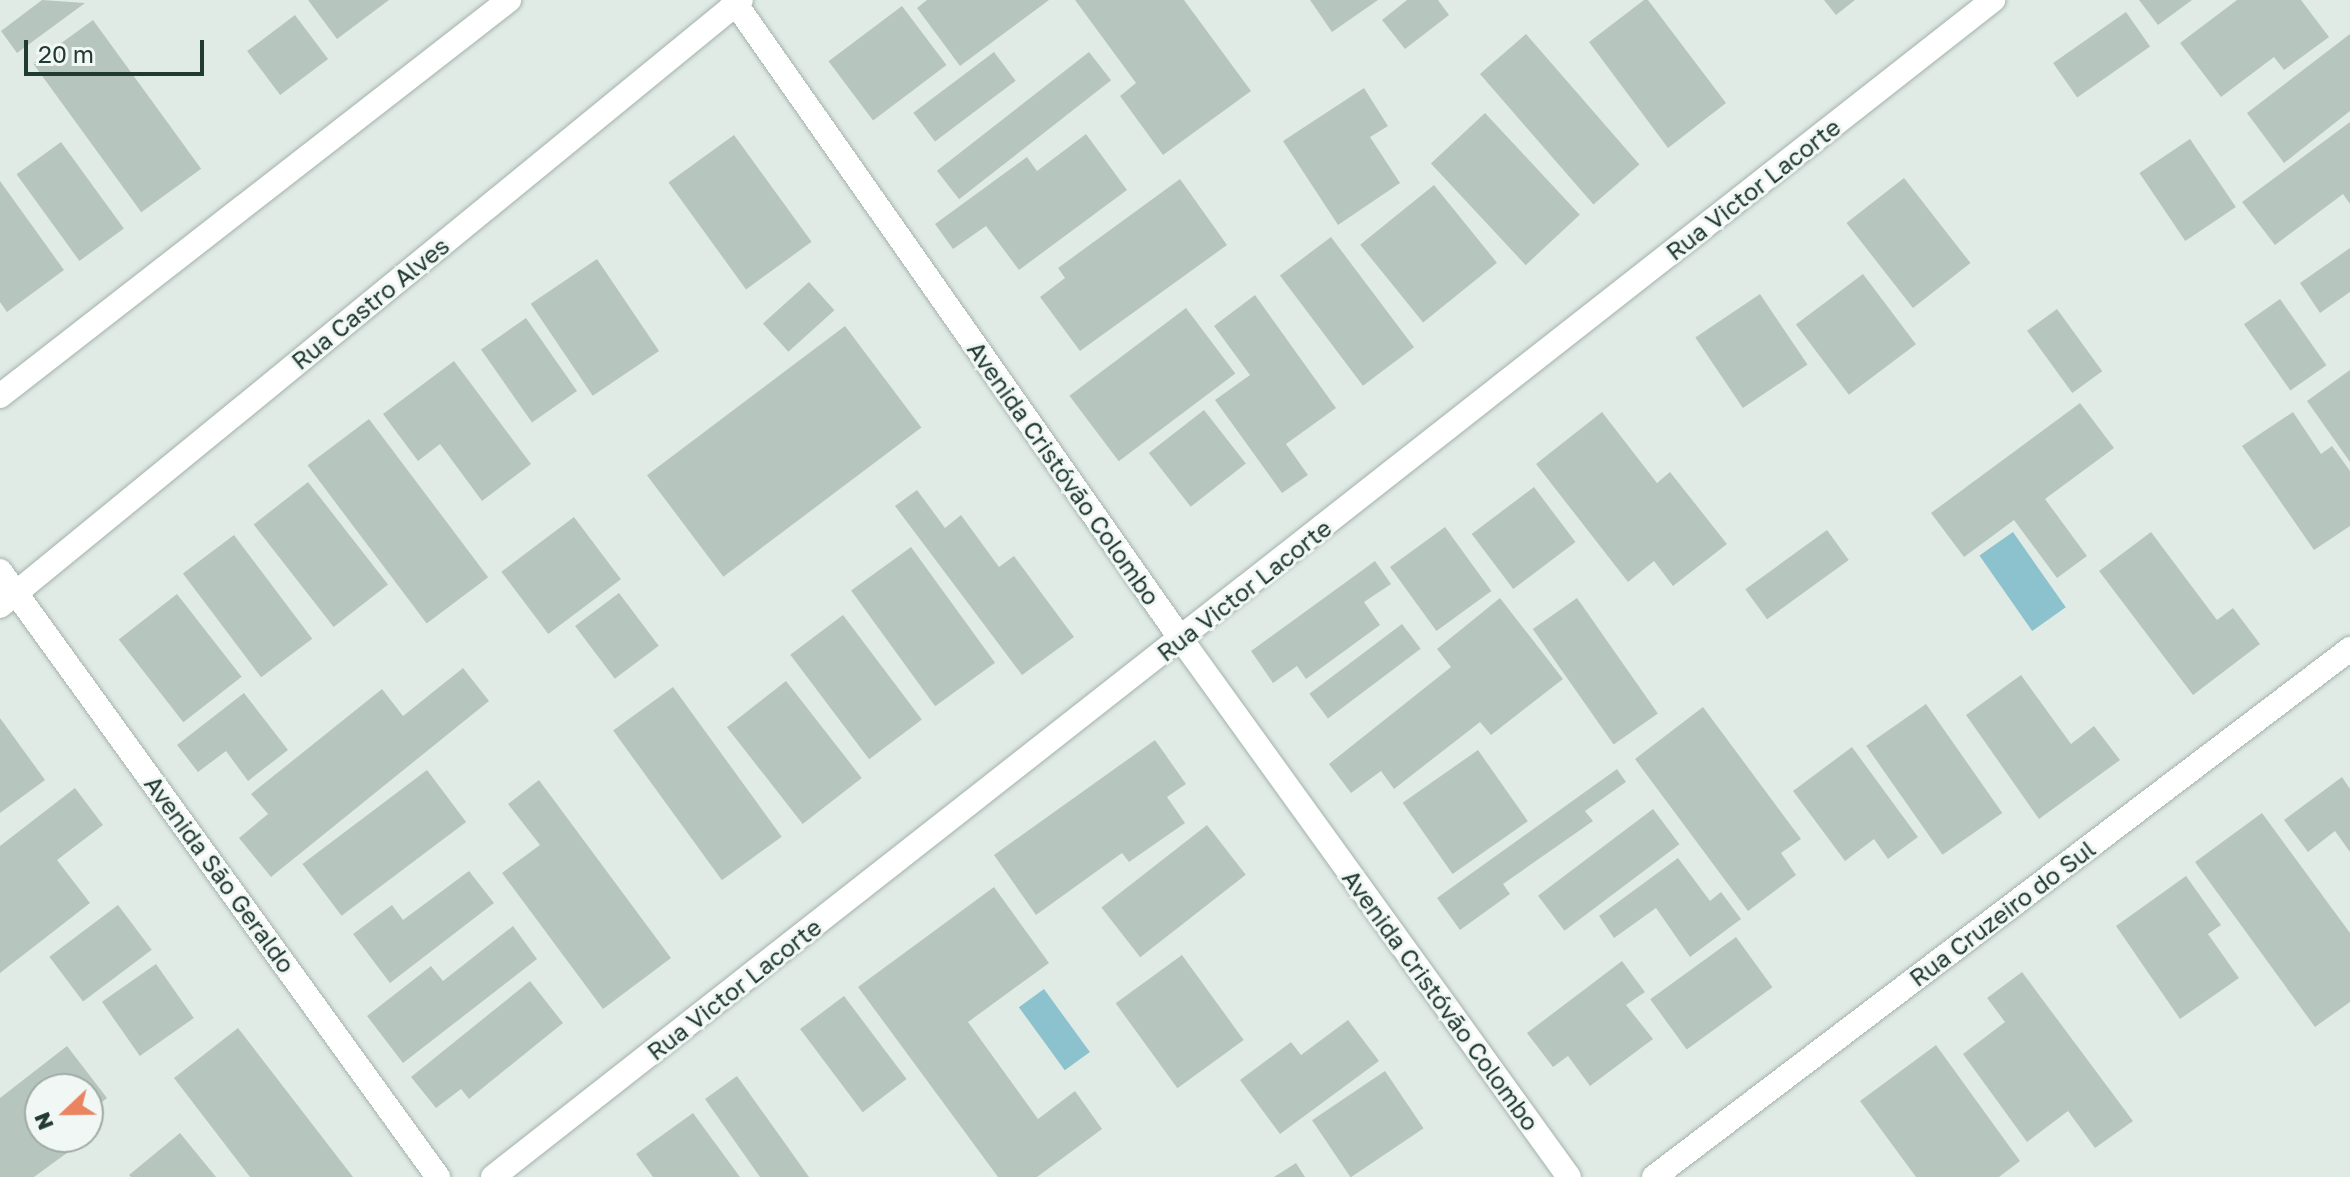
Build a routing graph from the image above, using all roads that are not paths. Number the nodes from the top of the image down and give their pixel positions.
1 (509, 0) edge
2 (1993, 0) edge
3 (736, 1) edge
4 (0, 396) edge
5 (0, 571) edge
6 (8, 599) edge
7 (1181, 639) junction
8 (2350, 649) edge
9 (438, 1177) edge
10 (493, 1177) edge
11 (1569, 1177) edge
12 (1654, 1177) edge

1 - 4 street
2 - 7 street, Rua Victor Lacorte
3 - 6 street, Rua Castro Alves
3 - 7 street, Avenida Cristóvão Colombo
5 - 6 street, Avenida São Geraldo
6 - 9 street, Avenida São Geraldo
7 - 10 street, Rua Victor Lacorte
7 - 11 street, Avenida Cristóvão Colombo
8 - 12 street, Rua Cruzeiro do Sul

